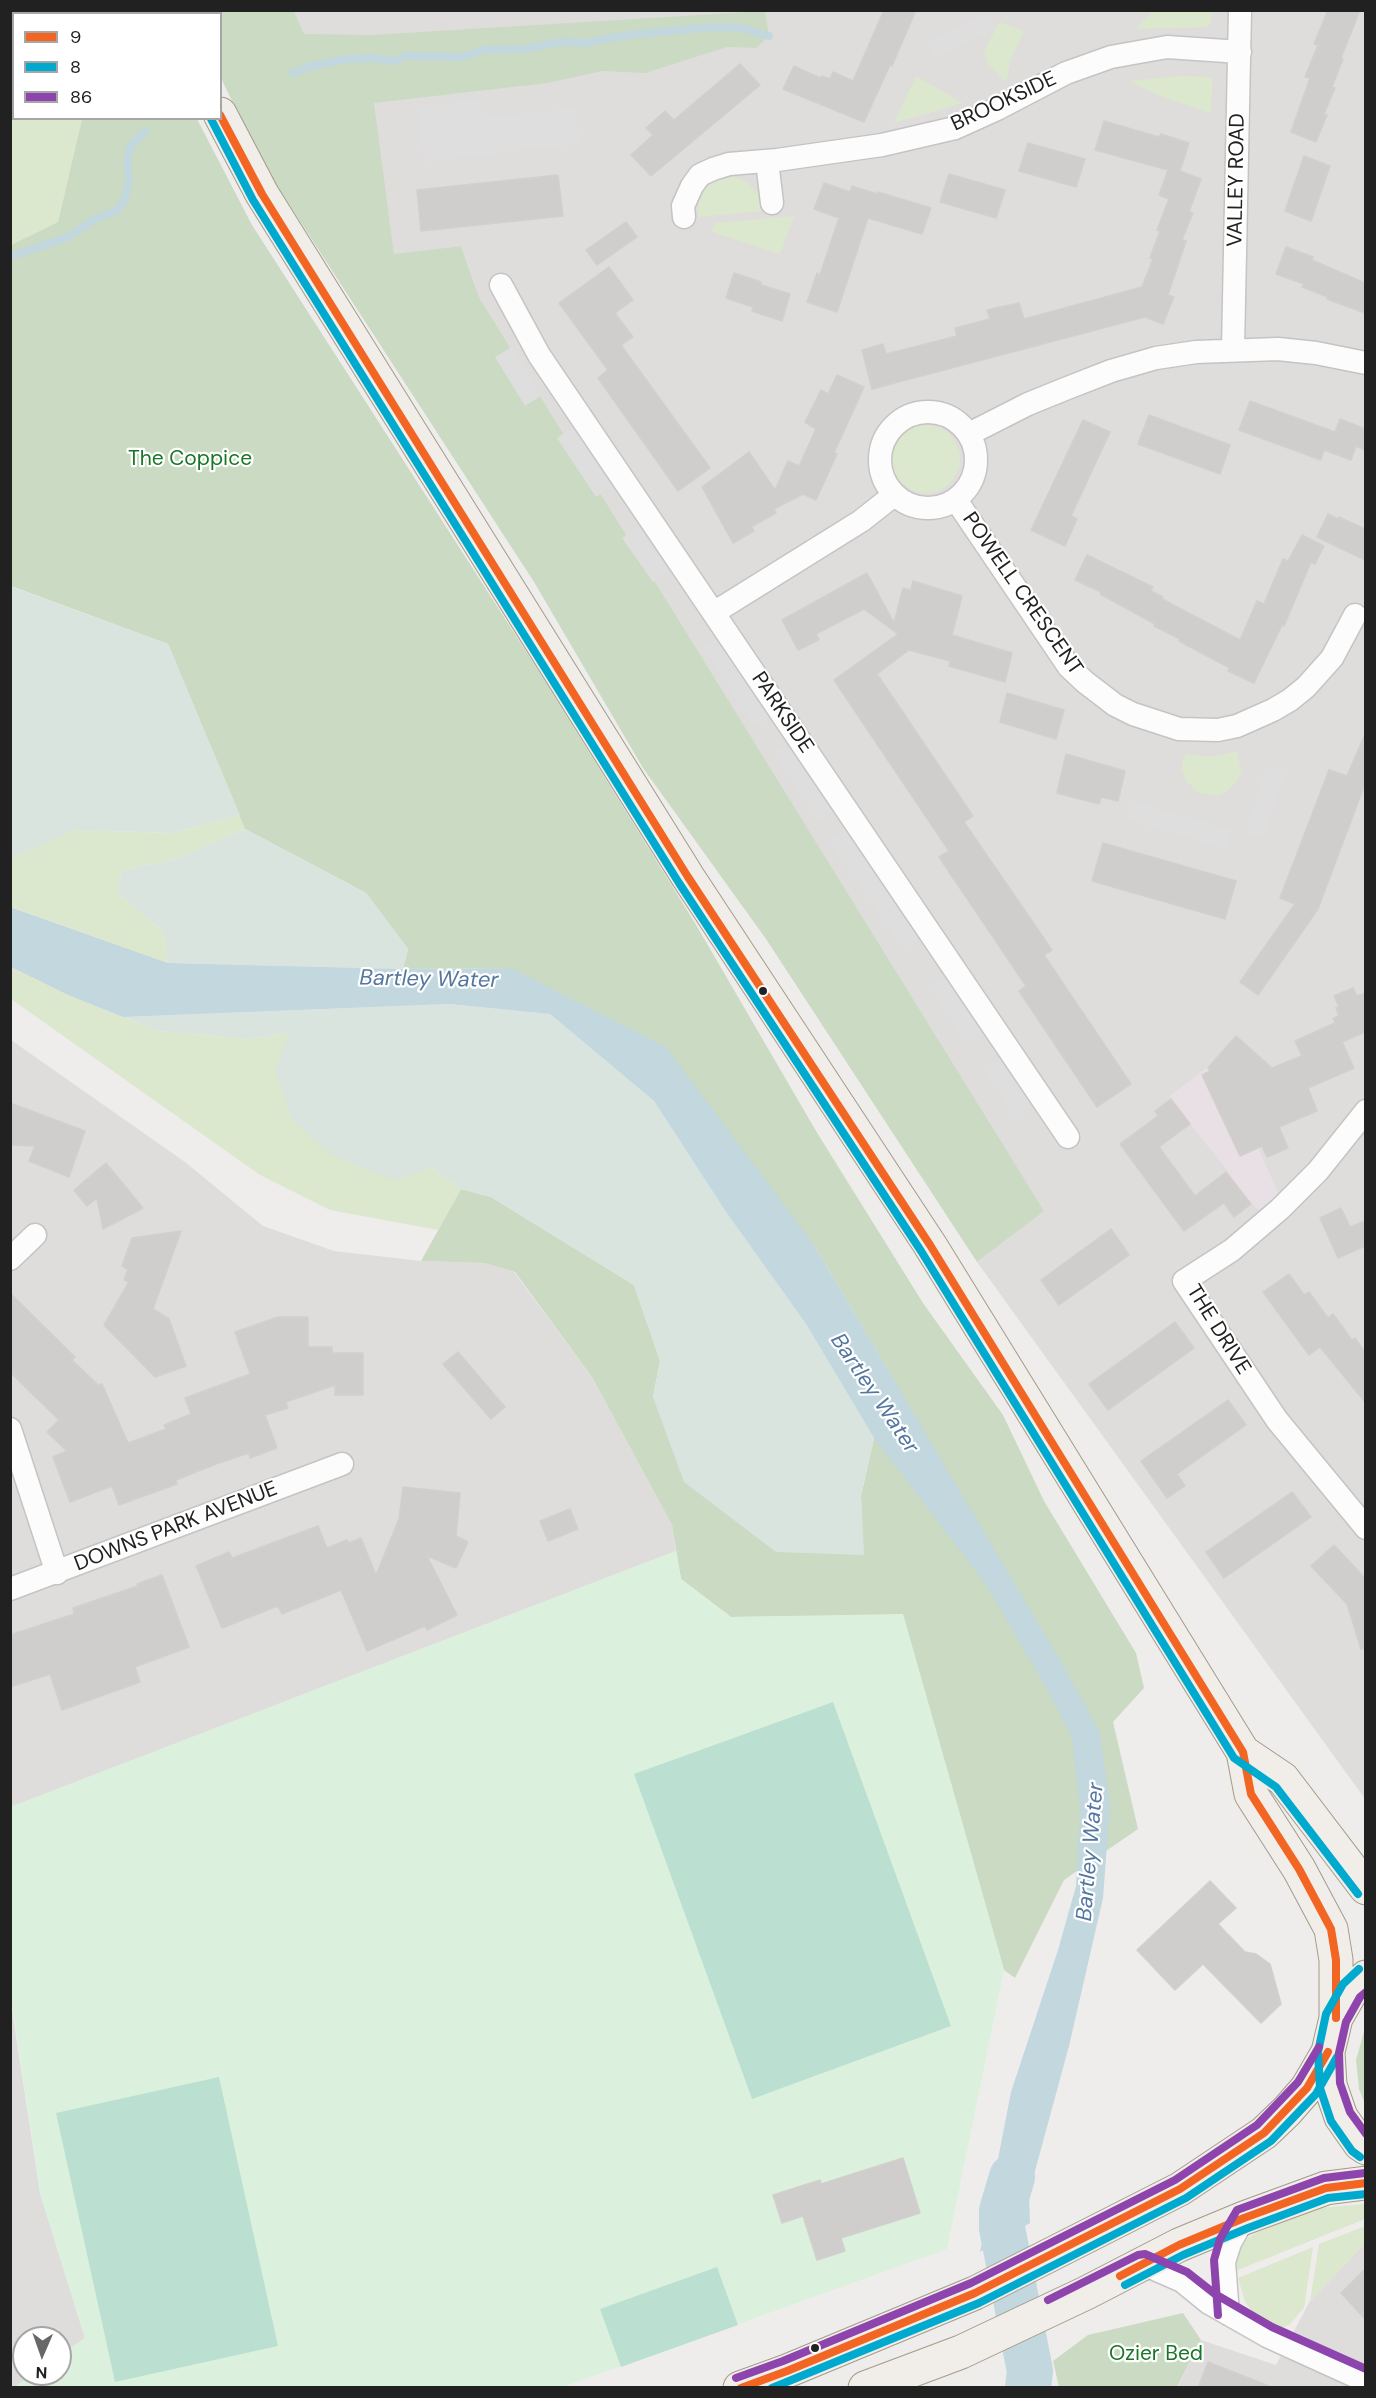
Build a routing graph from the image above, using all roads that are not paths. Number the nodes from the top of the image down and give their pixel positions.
1 (1240, 10) edge
2 (1240, 52) junction
3 (222, 118) edge
4 (767, 161) junction
5 (772, 203) dead end
6 (684, 217) dead end
7 (501, 285) dead end
8 (1233, 349) junction
9 (1365, 363) edge
10 (969, 434) junction
11 (894, 495) junction
12 (956, 500) junction
13 (715, 612) junction
14 (1355, 615) dead end
15 (1365, 1111) edge
16 (1068, 1137) dead end
17 (34, 1235) dead end
18 (10, 1259) edge
19 (10, 1430) edge
20 (342, 1464) dead end
21 (1362, 1524) edge
22 (57, 1573) junction
23 (10, 1589) edge
24 (1244, 1752) junction
25 (1365, 1888) edge
26 (1365, 1977) edge
27 (1336, 2018) junction
28 (1328, 2052) junction
29 (1365, 2148) edge
30 (1365, 2183) edge
31 (1244, 2218) junction
32 (1143, 2264) junction
33 (1228, 2314) junction
34 (1365, 2381) edge
35 (740, 2388) edge
36 (865, 2388) edge

1 - 2 street, VALLEY ROAD
2 - 4 street, BROOKSIDE
2 - 8 street, VALLEY ROAD
3 - 24 main road
4 - 5 street
4 - 6 street, BROOKSIDE
7 - 13 street, PARKSIDE
8 - 9 street
8 - 10 street
10 - 11 street
10 - 12 street
11 - 12 street
11 - 13 street
12 - 14 street, POWELL CRESCENT
13 - 16 street, PARKSIDE
15 - 21 street, THE DRIVE
17 - 18 street
19 - 22 street
20 - 22 street, DOWNS PARK AVENUE
22 - 23 street, DOWNS PARK AVENUE
24 - 25 main road
24 - 27 main road
26 - 27 main road
27 - 28 main road
28 - 29 main road
28 - 35 main road
30 - 31 main road
31 - 32 main road
31 - 33 street
32 - 33 street
32 - 36 main road
33 - 34 street

